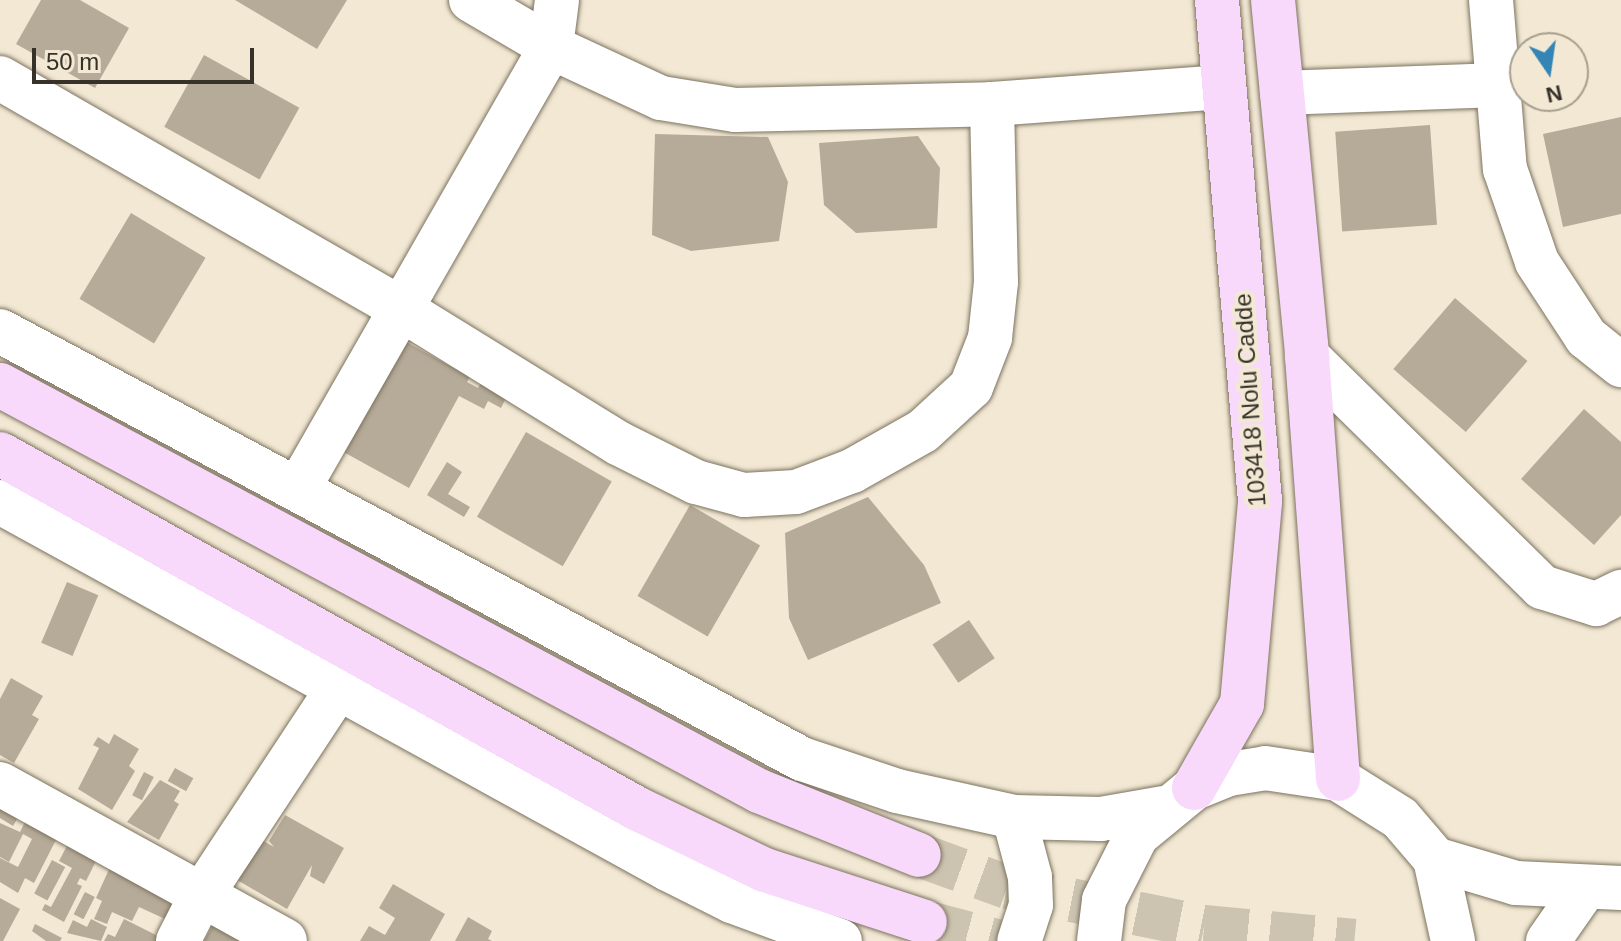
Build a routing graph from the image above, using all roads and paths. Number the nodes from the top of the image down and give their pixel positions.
1 (471, 0) edge
2 (557, 0) edge
3 (1217, 0) edge
4 (1273, 0) edge
5 (1491, 0) edge
6 (551, 47) junction
7 (0, 78) edge
8 (1497, 85) junction
9 (1223, 87) junction
10 (1282, 93) junction
11 (992, 104) junction
12 (401, 309) junction
13 (0, 331) edge
14 (1307, 356) junction
15 (1621, 365) edge
16 (0, 385) edge
17 (0, 454) edge
18 (298, 489) junction
19 (0, 502) edge
20 (1621, 592) edge
21 (339, 687) junction
22 (1338, 779) junction
23 (0, 784) edge
24 (1179, 798) junction
25 (1014, 817) junction
26 (919, 855) tunnel mouth
27 (1435, 859) junction
28 (1603, 888) edge
29 (201, 896) junction
30 (925, 922) tunnel mouth
31 (178, 941) edge
32 (285, 941) edge
33 (840, 941) edge
34 (1019, 941) edge
35 (1099, 941) edge
36 (1453, 941) edge
37 (1548, 941) edge

1 - 6 street
2 - 6 street
3 - 9 main road, 103418 Nolu Cadde
4 - 10 main road
5 - 8 street
6 - 11 street
6 - 12 street
7 - 12 street
8 - 10 street
8 - 15 street
9 - 11 street
9 - 24 main road, 103418 Nolu Cadde
10 - 14 main road
11 - 12 street
12 - 18 street
13 - 18 street
14 - 20 street
14 - 22 main road
16 - 26 main road
17 - 30 main road
18 - 25 street
19 - 21 street
21 - 29 street
21 - 33 street
22 - 24 street
22 - 27 street
23 - 29 street
24 - 25 street
24 - 35 street
25 - 34 street
27 - 28 street
27 - 36 street
28 - 37 street
29 - 31 street
29 - 32 street

